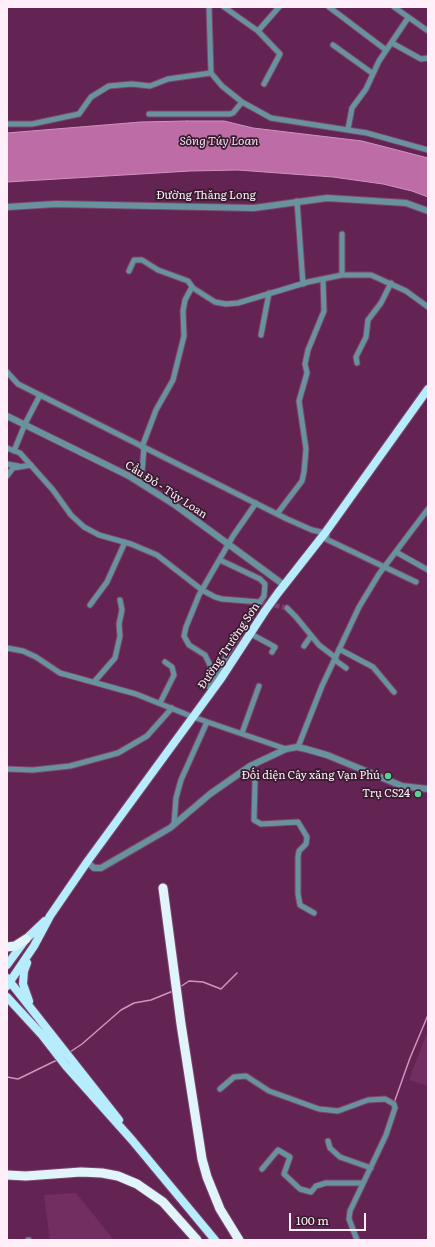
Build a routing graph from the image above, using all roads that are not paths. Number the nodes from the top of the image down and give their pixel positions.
1 (209, 7) edge
2 (224, 7) edge
3 (279, 7) edge
4 (329, 7) edge
5 (394, 7) edge
6 (408, 18) junction
7 (258, 30) junction
8 (428, 31) edge
9 (392, 43) junction
10 (333, 45) dead end
11 (386, 50) junction
12 (428, 58) edge
13 (210, 73) junction
14 (372, 73) junction
15 (264, 84) dead end
16 (242, 102) junction
17 (149, 114) dead end
18 (7, 124) edge
19 (348, 129) junction
20 (428, 150) edge
21 (297, 201) junction
22 (7, 207) edge
23 (428, 211) edge
24 (342, 234) dead end
25 (129, 271) dead end
26 (342, 275) junction
27 (323, 279) junction
28 (391, 283) junction
29 (303, 284) junction
30 (192, 286) junction
31 (269, 293) junction
32 (428, 307) edge
33 (261, 335) dead end
34 (357, 363) dead end
35 (7, 372) edge
36 (428, 389) edge
37 (40, 395) junction
38 (7, 416) edge
39 (25, 424) junction
40 (143, 447) junction
41 (7, 448) edge
42 (14, 451) junction
43 (7, 464) edge
44 (31, 465) junction
45 (19, 466) junction
46 (7, 476) edge
47 (141, 484) junction
48 (256, 503) junction
49 (428, 509) edge
50 (277, 514) junction
51 (325, 533) junction
52 (125, 542) junction
53 (229, 545) junction
54 (396, 552) junction
55 (220, 560) junction
56 (385, 566) junction
57 (428, 570) edge
58 (416, 582) dead end
59 (284, 585) junction
60 (202, 590) junction
61 (120, 600) dead end
62 (260, 602) junction
63 (90, 605) dead end
64 (287, 608) tunnel mouth
65 (250, 634) junction
66 (311, 636) junction
67 (304, 646) dead end
68 (7, 648) edge
69 (339, 648) junction
70 (272, 652) dead end
71 (335, 659) junction
72 (165, 662) dead end
73 (346, 668) dead end
74 (216, 677) junction
75 (94, 682) junction
76 (259, 686) dead end
77 (213, 690) junction
78 (394, 692) dead end
79 (160, 703) junction
80 (172, 708) junction
81 (193, 717) junction
82 (207, 722) junction
83 (242, 733) junction
84 (298, 747) junction
85 (286, 749) junction
86 (250, 766) junction
87 (7, 770) edge
88 (428, 789) edge
89 (174, 824) junction
90 (87, 862) junction
91 (163, 890) dead end
92 (314, 912) dead end
93 (50, 916) junction
94 (26, 939) junction
95 (34, 946) junction
96 (7, 947) edge
97 (7, 965) edge
98 (8, 982) edge
99 (7, 997) edge
100 (48, 1031) junction
101 (58, 1049) junction
102 (220, 1088) dead end
103 (132, 1140) junction
104 (328, 1141) dead end
105 (371, 1168) junction
106 (262, 1169) dead end
107 (7, 1175) edge
108 (363, 1183) junction
109 (197, 1240) edge
110 (216, 1240) edge
111 (239, 1240) edge
112 (357, 1240) edge

1 - 13 street
2 - 7 street
3 - 7 street
4 - 11 street
5 - 6 street
6 - 8 street
6 - 9 street
7 - 15 street
9 - 11 street
9 - 12 street
10 - 14 street
11 - 14 street
13 - 16 street
13 - 18 street
14 - 19 street
16 - 17 street
16 - 19 street
19 - 20 street
21 - 22 street, Đường Thăng Long
21 - 23 street, Đường Thăng Long
21 - 29 street
24 - 26 street
25 - 30 street
26 - 27 street
26 - 28 street
27 - 29 street
27 - 50 street
28 - 32 street
28 - 34 street
29 - 31 street
30 - 31 street
30 - 40 street
31 - 33 street
35 - 37 street
36 - 51 highway, Đường Trường Sơn
37 - 39 street
37 - 40 street
38 - 39 street, Cầu Đỏ - Túy Loan
39 - 42 street
39 - 47 street, Cầu Đỏ - Túy Loan
40 - 47 street
40 - 48 street
41 - 42 street
42 - 44 street
43 - 45 street
44 - 45 street
44 - 52 street
45 - 46 street
47 - 53 street, Cầu Đỏ - Túy Loan
48 - 50 street
48 - 53 street
49 - 54 street
50 - 51 street
51 - 56 street
51 - 59 highway, Đường Trường Sơn
52 - 60 street
52 - 63 street
53 - 55 street
53 - 59 street, Cầu Đỏ - Túy Loan
54 - 56 street
54 - 57 street
55 - 60 street
55 - 62 street
56 - 58 street
56 - 69 street
59 - 65 highway, Đường Trường Sơn, bridge
60 - 62 street
60 - 74 street
61 - 75 street
62 - 74 street
64 - 66 street
65 - 70 street
65 - 77 highway, Đường Trường Sơn
66 - 67 street
66 - 71 street
68 - 75 street
69 - 71 street
69 - 78 street
71 - 73 street
71 - 84 street
72 - 79 street
74 - 77 street
75 - 79 street
76 - 83 street
77 - 81 highway, Đường Trường Sơn
79 - 80 street
80 - 81 street
80 - 87 street
81 - 82 street
81 - 90 highway, Đường Trường Sơn
82 - 83 street
82 - 89 street
83 - 85 street
84 - 85 street
84 - 88 street
85 - 86 street
86 - 89 street
86 - 92 street
89 - 90 street
90 - 93 highway, Đường Trường Sơn
91 - 111 highway
93 - 94 highway, Đường Trường Sơn
93 - 95 highway, Đường Trường Sơn
94 - 96 highway
94 - 97 highway, Đường Trường Sơn
95 - 98 highway, Đường Trường Sơn
95 - 100 highway
98 - 100 highway
99 - 101 highway
100 - 101 highway
101 - 103 highway
101 - 103 highway
102 - 105 street
103 - 110 highway
104 - 105 street
105 - 108 street
106 - 108 street
107 - 109 highway
108 - 112 street

